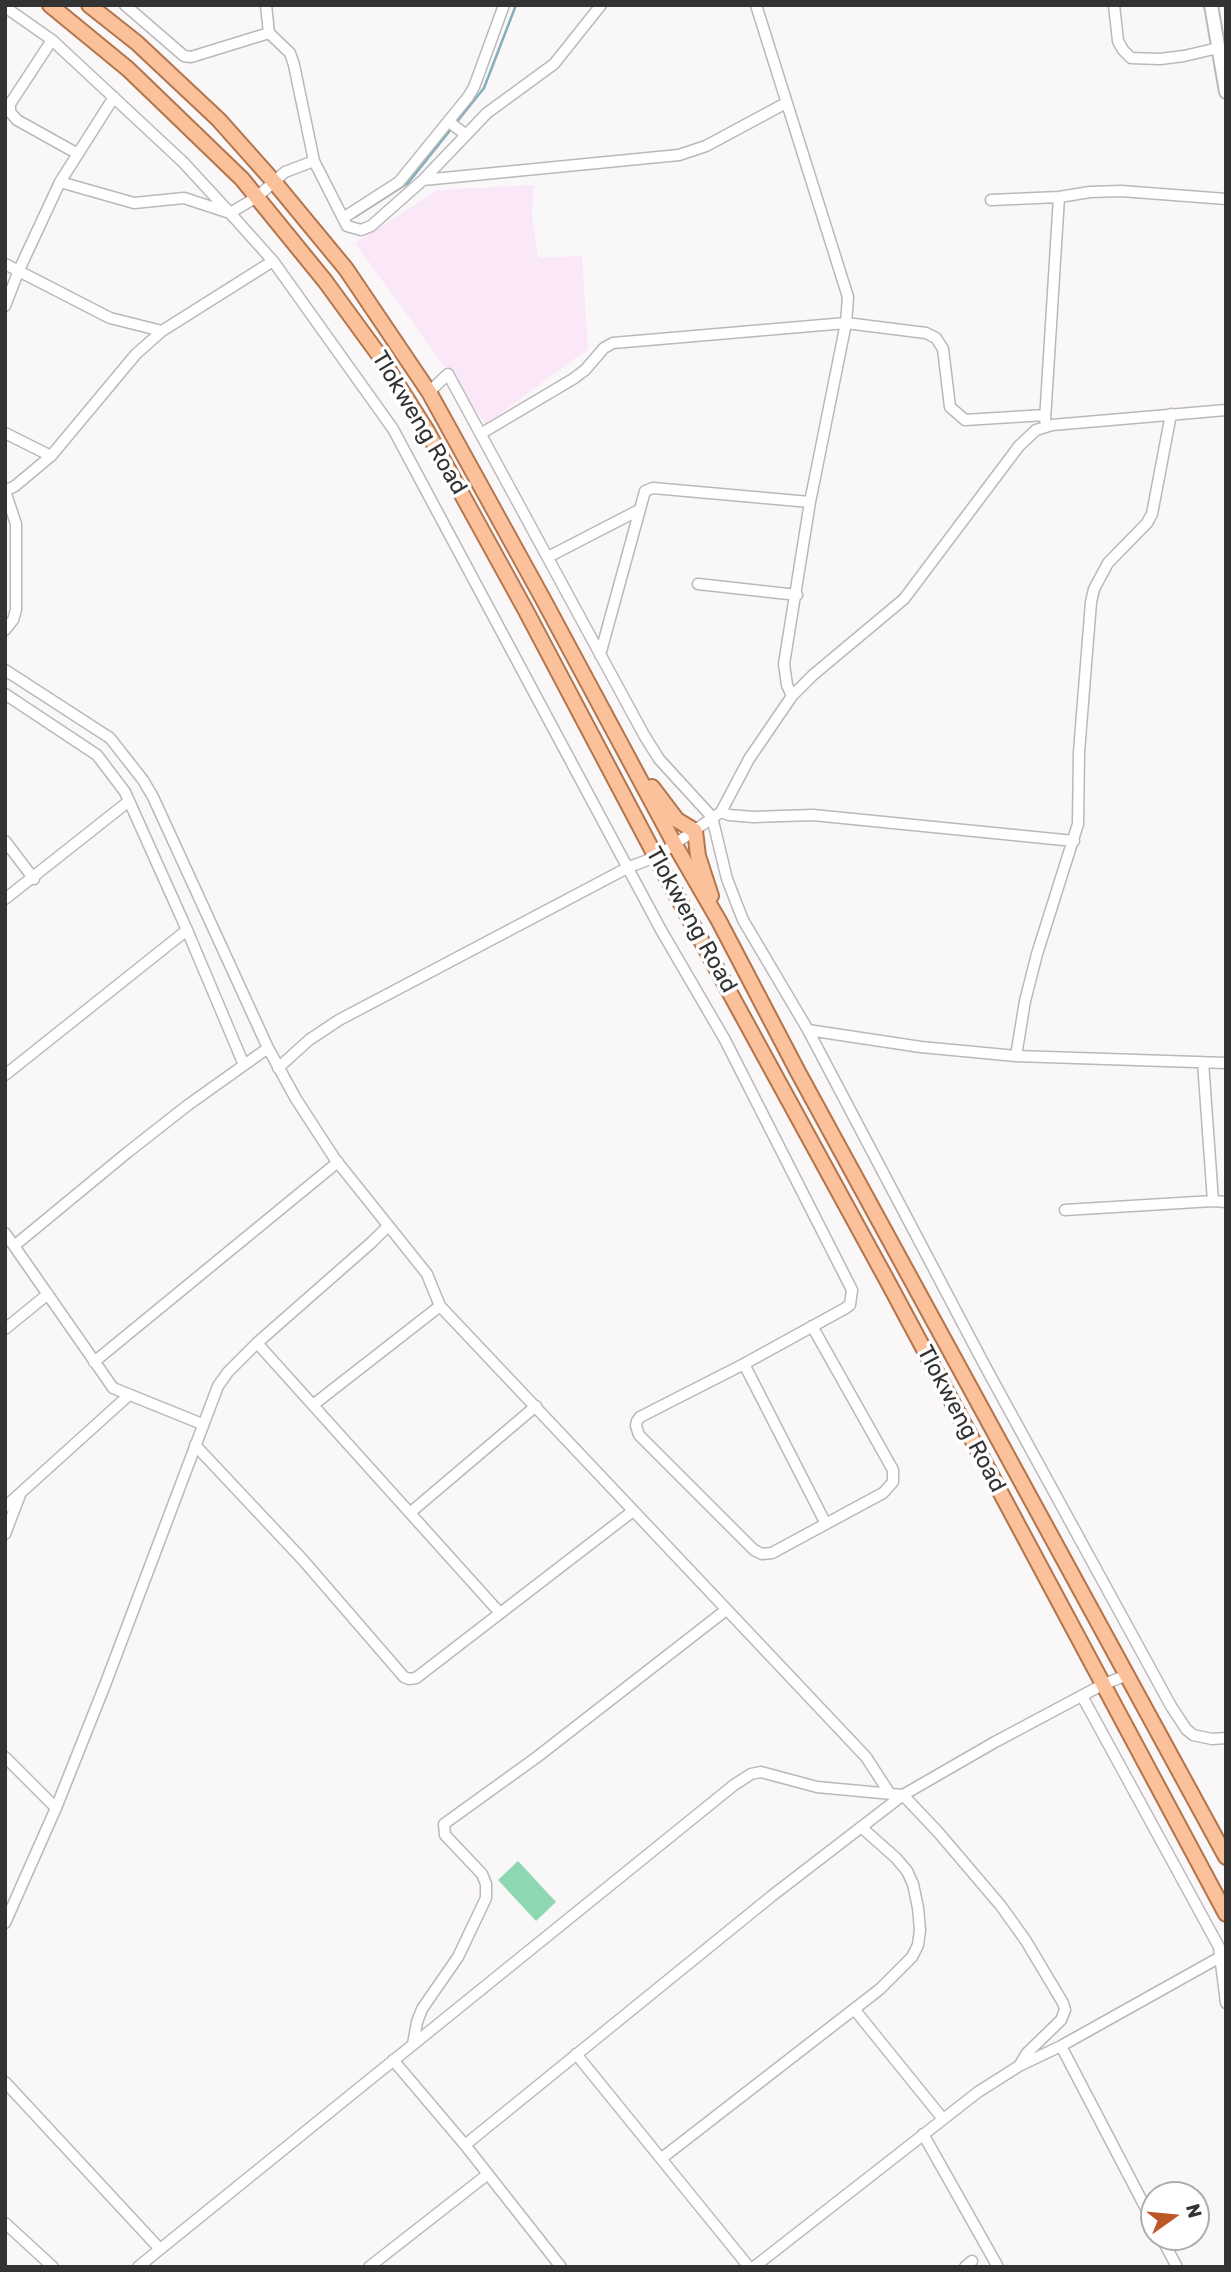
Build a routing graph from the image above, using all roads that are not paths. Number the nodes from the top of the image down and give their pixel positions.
1 (50, 5) edge
2 (89, 5) edge
3 (125, 5) edge
4 (265, 5) edge
5 (505, 5) edge
6 (601, 5) edge
7 (756, 5) edge
8 (1114, 5) edge
9 (1211, 5) edge
10 (5, 7) edge
11 (269, 33) junction
12 (52, 40) junction
13 (1218, 48) junction
14 (1226, 92) edge
15 (114, 97) junction
16 (786, 103) junction
17 (449, 122) junction
18 (465, 134) junction
19 (78, 154) junction
20 (314, 161) junction
21 (423, 180) junction
22 (60, 181) junction
23 (275, 183) junction
24 (257, 197) junction
25 (1059, 197) junction
26 (1226, 199) edge
27 (991, 200) dead end
28 (230, 213) junction
29 (343, 218) junction
30 (274, 261) junction
31 (5, 264) edge
32 (19, 270) junction
33 (5, 306) edge
34 (846, 323) junction
35 (162, 331) junction
36 (429, 392) junction
37 (1226, 410) edge
38 (1171, 414) junction
39 (1045, 415) junction
40 (1044, 427) junction
41 (5, 433) edge
42 (482, 433) junction
43 (51, 456) junction
44 (5, 491) edge
45 (810, 502) junction
46 (639, 510) junction
47 (548, 557) junction
48 (698, 584) dead end
49 (797, 596) junction
50 (5, 630) edge
51 (600, 655) junction
52 (5, 670) edge
53 (5, 694) edge
54 (792, 696) junction
55 (638, 774) junction
56 (129, 801) junction
57 (717, 814) junction
58 (695, 831) junction
59 (5, 841) edge
60 (1074, 841) junction
61 (675, 845) junction
62 (656, 856) junction
63 (629, 867) junction
64 (34, 878) junction
65 (5, 899) edge
66 (719, 921) junction
67 (187, 930) junction
68 (808, 1030) junction
69 (268, 1048) junction
70 (1016, 1056) junction
71 (1203, 1062) junction
72 (1226, 1063) edge
73 (244, 1065) junction
74 (278, 1068) junction
75 (5, 1075) edge
76 (338, 1162) junction
77 (1213, 1200) junction
78 (1226, 1202) edge
79 (1066, 1210) dead end
80 (388, 1226) junction
81 (5, 1233) edge
82 (14, 1246) junction
83 (48, 1294) junction
84 (440, 1306) junction
85 (812, 1326) junction
86 (5, 1329) edge
87 (257, 1343) junction
88 (94, 1362) junction
89 (744, 1364) junction
90 (129, 1395) junction
91 (313, 1405) junction
92 (536, 1406) junction
93 (202, 1424) junction
94 (195, 1445) junction
95 (20, 1493) junction
96 (5, 1507) edge
97 (633, 1511) junction
98 (411, 1512) junction
99 (827, 1524) junction
100 (5, 1534) edge
101 (726, 1610) junction
102 (500, 1613) junction
103 (1127, 1675) junction
104 (1102, 1685) junction
105 (1082, 1696) junction
106 (1226, 1738) edge
107 (5, 1757) edge
108 (890, 1794) junction
109 (903, 1795) junction
110 (56, 1808) junction
111 (860, 1827) junction
112 (1226, 1857) edge
113 (1226, 1914) edge
114 (5, 1923) edge
115 (1222, 1956) junction
116 (1226, 2003) edge
117 (854, 2009) junction
118 (413, 2044) junction
119 (1061, 2046) junction
120 (576, 2054) junction
121 (393, 2060) junction
122 (1019, 2066) junction
123 (5, 2082) edge
124 (943, 2119) junction
125 (923, 2134) junction
126 (465, 2145) junction
127 (662, 2158) junction
128 (488, 2174) junction
129 (1140, 2197) edge
130 (5, 2223) edge
131 (159, 2248) junction
132 (1168, 2251) edge
133 (52, 2267) edge
134 (138, 2267) edge
135 (369, 2267) edge
136 (561, 2267) edge
137 (752, 2267) edge
138 (998, 2267) edge
139 (1177, 2267) edge

1 - 24 main road, Tlokweng Road
2 - 23 main road, Tlokweng Road
3 - 11 street
4 - 11 street
5 - 17 street
6 - 18 street
7 - 16 street
8 - 13 street
9 - 13 street
10 - 12 street
11 - 20 street
12 - 15 street
12 - 19 street
13 - 14 street
15 - 19 street
15 - 28 street
16 - 21 street
16 - 34 street
17 - 18 street
17 - 29 street
18 - 21 street
19 - 22 street
20 - 23 street
20 - 29 street
21 - 29 street
22 - 28 street
22 - 32 street
23 - 24 street
23 - 36 main road, Tlokweng Road
24 - 28 street
24 - 62 main road, Tlokweng Road
25 - 26 street
25 - 27 street
25 - 39 street
28 - 30 street
30 - 35 street
30 - 63 street
31 - 32 street
32 - 33 street
32 - 35 street
34 - 39 street
34 - 42 street
34 - 45 street
35 - 43 street
36 - 42 street
36 - 55 main road, Tlokweng Road
37 - 38 street
38 - 40 street
38 - 60 street
39 - 40 street
40 - 54 street
41 - 43 street
42 - 47 street
43 - 44 street
44 - 50 street
45 - 46 street
45 - 49 street
46 - 47 street
46 - 51 street
47 - 51 street
48 - 49 street
49 - 54 street
51 - 57 street
52 - 69 street
53 - 56 street
54 - 57 street
55 - 58 main road
55 - 61 main road, Tlokweng Road
56 - 64 street
56 - 67 street
57 - 58 street
57 - 60 street
57 - 68 street
58 - 61 street
58 - 66 main road
59 - 64 street
60 - 70 street
61 - 62 street
61 - 66 main road, Tlokweng Road
62 - 63 street
62 - 104 main road, Tlokweng Road
63 - 74 street
63 - 85 street
64 - 65 street
66 - 103 main road, Tlokweng Road
67 - 73 street
67 - 75 street
68 - 70 street
68 - 106 street
69 - 73 street
69 - 74 street
70 - 71 street
71 - 72 street
71 - 77 street
73 - 82 street
74 - 76 street
76 - 80 street
76 - 88 street
77 - 78 street
77 - 79 street
80 - 84 street
80 - 87 street
81 - 82 street
82 - 83 street
83 - 86 street
83 - 88 street
84 - 91 street
84 - 92 street
85 - 89 street
85 - 99 street
87 - 91 street
87 - 93 street
88 - 90 street
89 - 99 street
89 - 99 street
90 - 93 street
90 - 95 street
91 - 98 street
92 - 97 street
92 - 98 street
93 - 94 street
94 - 102 street
94 - 110 street
95 - 96 street
95 - 100 street
97 - 101 street
97 - 102 street
98 - 102 street
101 - 108 street
101 - 118 street
103 - 104 street
103 - 112 main road, Tlokweng Road
104 - 105 street
104 - 113 main road, Tlokweng Road
105 - 109 street
105 - 115 street
107 - 110 street
108 - 109 street
108 - 118 street
109 - 111 street
109 - 122 street
110 - 114 street
111 - 117 street
111 - 120 street
115 - 116 street
115 - 119 street
117 - 124 street
117 - 127 street
118 - 121 street
119 - 122 street
119 - 129 street
120 - 126 street
120 - 127 street
121 - 126 street
121 - 131 street
122 - 124 street
123 - 131 street
124 - 125 street
125 - 137 street
125 - 138 street
126 - 128 street
127 - 137 street
128 - 135 street
128 - 136 street
130 - 133 street
131 - 134 street
132 - 139 street

